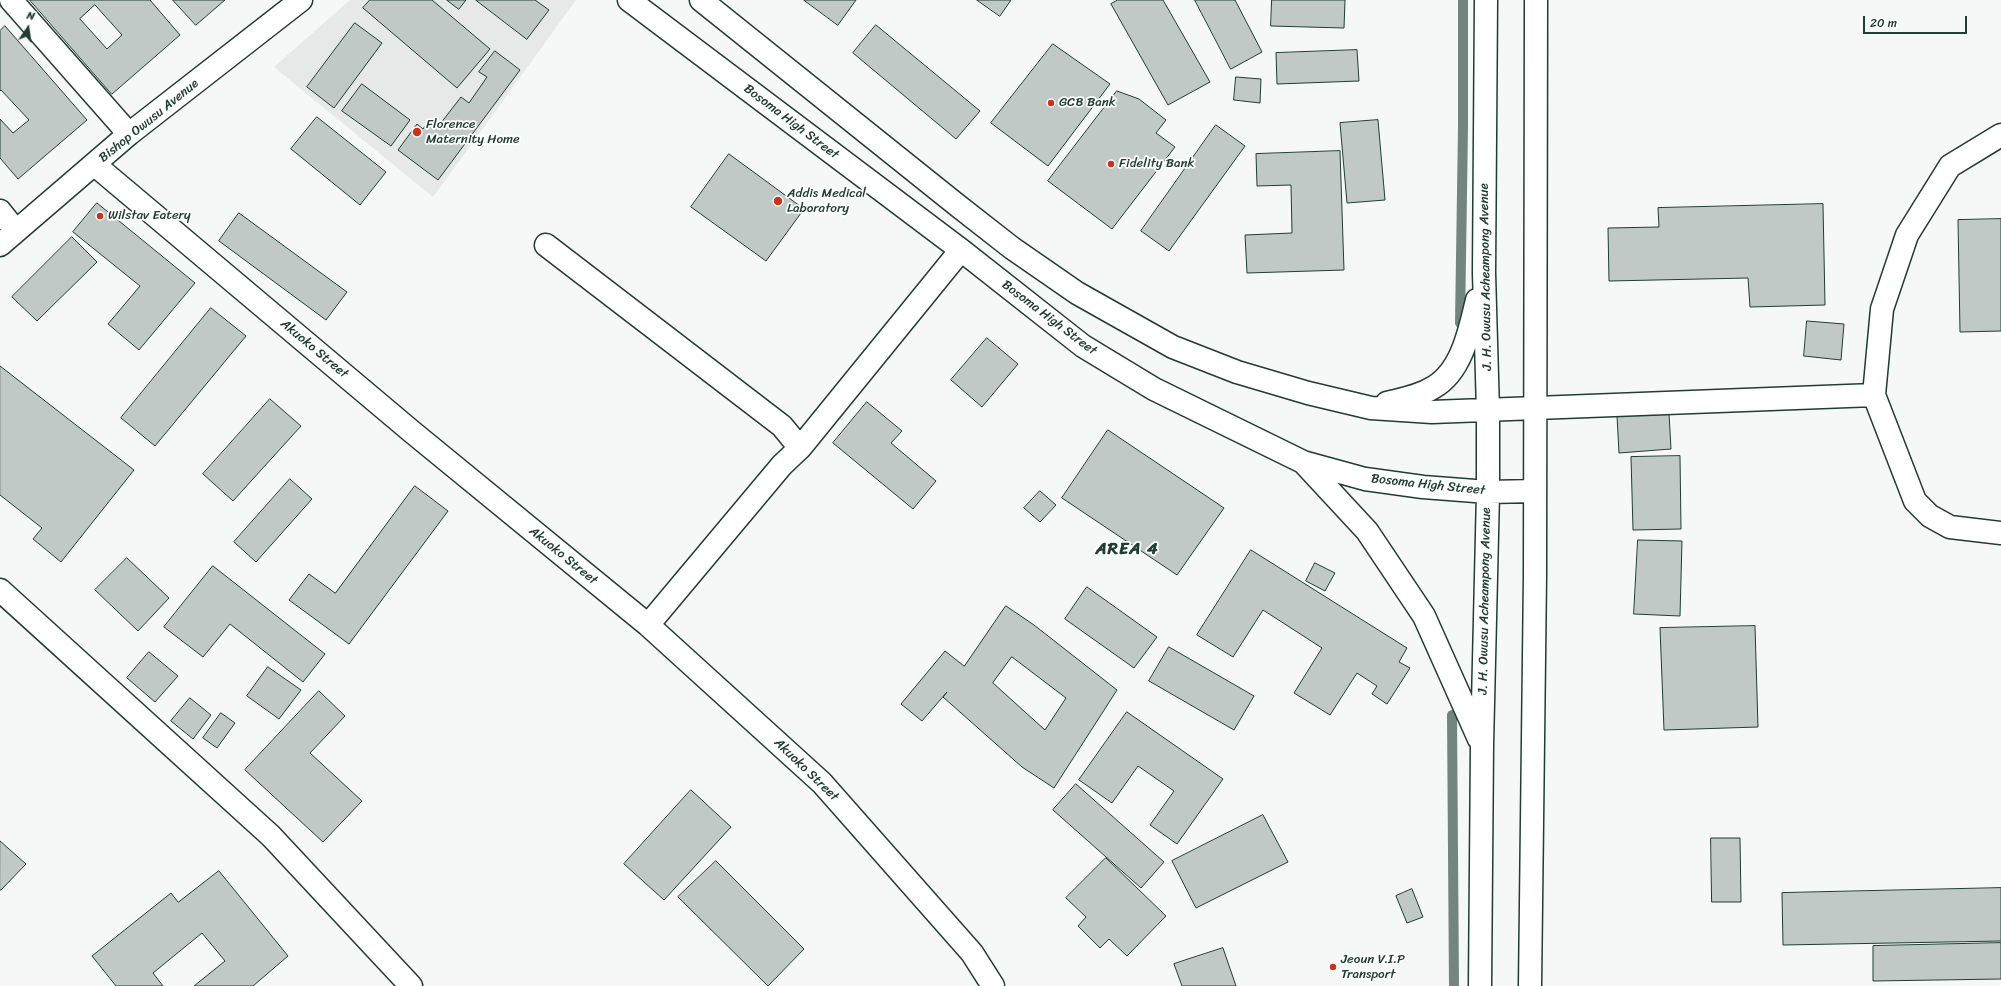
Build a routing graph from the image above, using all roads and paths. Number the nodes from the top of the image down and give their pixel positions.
1 (11, 0) edge
2 (301, 0) edge
3 (629, 0) edge
4 (701, 0) edge
5 (1486, 0) edge
6 (1536, 0) edge
7 (129, 134) junction
8 (2001, 135) edge
9 (95, 165) junction
10 (0, 211) edge
11 (16, 231) junction
12 (0, 245) edge
13 (546, 245) dead end
14 (961, 250) junction
15 (1484, 274) junction
16 (1874, 395) junction
17 (1371, 408) junction
18 (1535, 409) junction
19 (1488, 411) junction
20 (800, 448) junction
21 (1304, 462) junction
22 (1535, 491) junction
23 (1488, 492) junction
24 (2001, 533) edge
25 (0, 590) edge
26 (648, 625) junction
27 (1482, 745) junction
28 (410, 986) edge
29 (992, 986) edge
30 (1480, 986) edge
31 (1530, 986) edge

1 - 7 street
2 - 7 street, Bishop Owusu Avenue
3 - 14 street, Bosoma High Street
4 - 17 street
5 - 15 street, J. H. Owusu Acheampong Avenue
6 - 18 street
7 - 9 street, Bishop Owusu Avenue
8 - 16 street
9 - 11 street, Bishop Owusu Avenue
9 - 26 street, Akuoko Street
10 - 11 street
11 - 12 street, Bishop Owusu Avenue
13 - 20 street
14 - 20 street
14 - 21 street, Bosoma High Street
15 - 17 street
15 - 19 street, J. H. Owusu Acheampong Avenue
16 - 18 street
16 - 24 street
17 - 19 street
18 - 19 street
18 - 22 street
19 - 23 street, J. H. Owusu Acheampong Avenue
20 - 26 street
21 - 23 street, Bosoma High Street
21 - 27 street
22 - 23 street, Bosoma High Street
22 - 31 street
23 - 27 street, J. H. Owusu Acheampong Avenue
25 - 28 street
26 - 29 street, Akuoko Street
27 - 30 street, J. H. Owusu Acheampong Avenue

